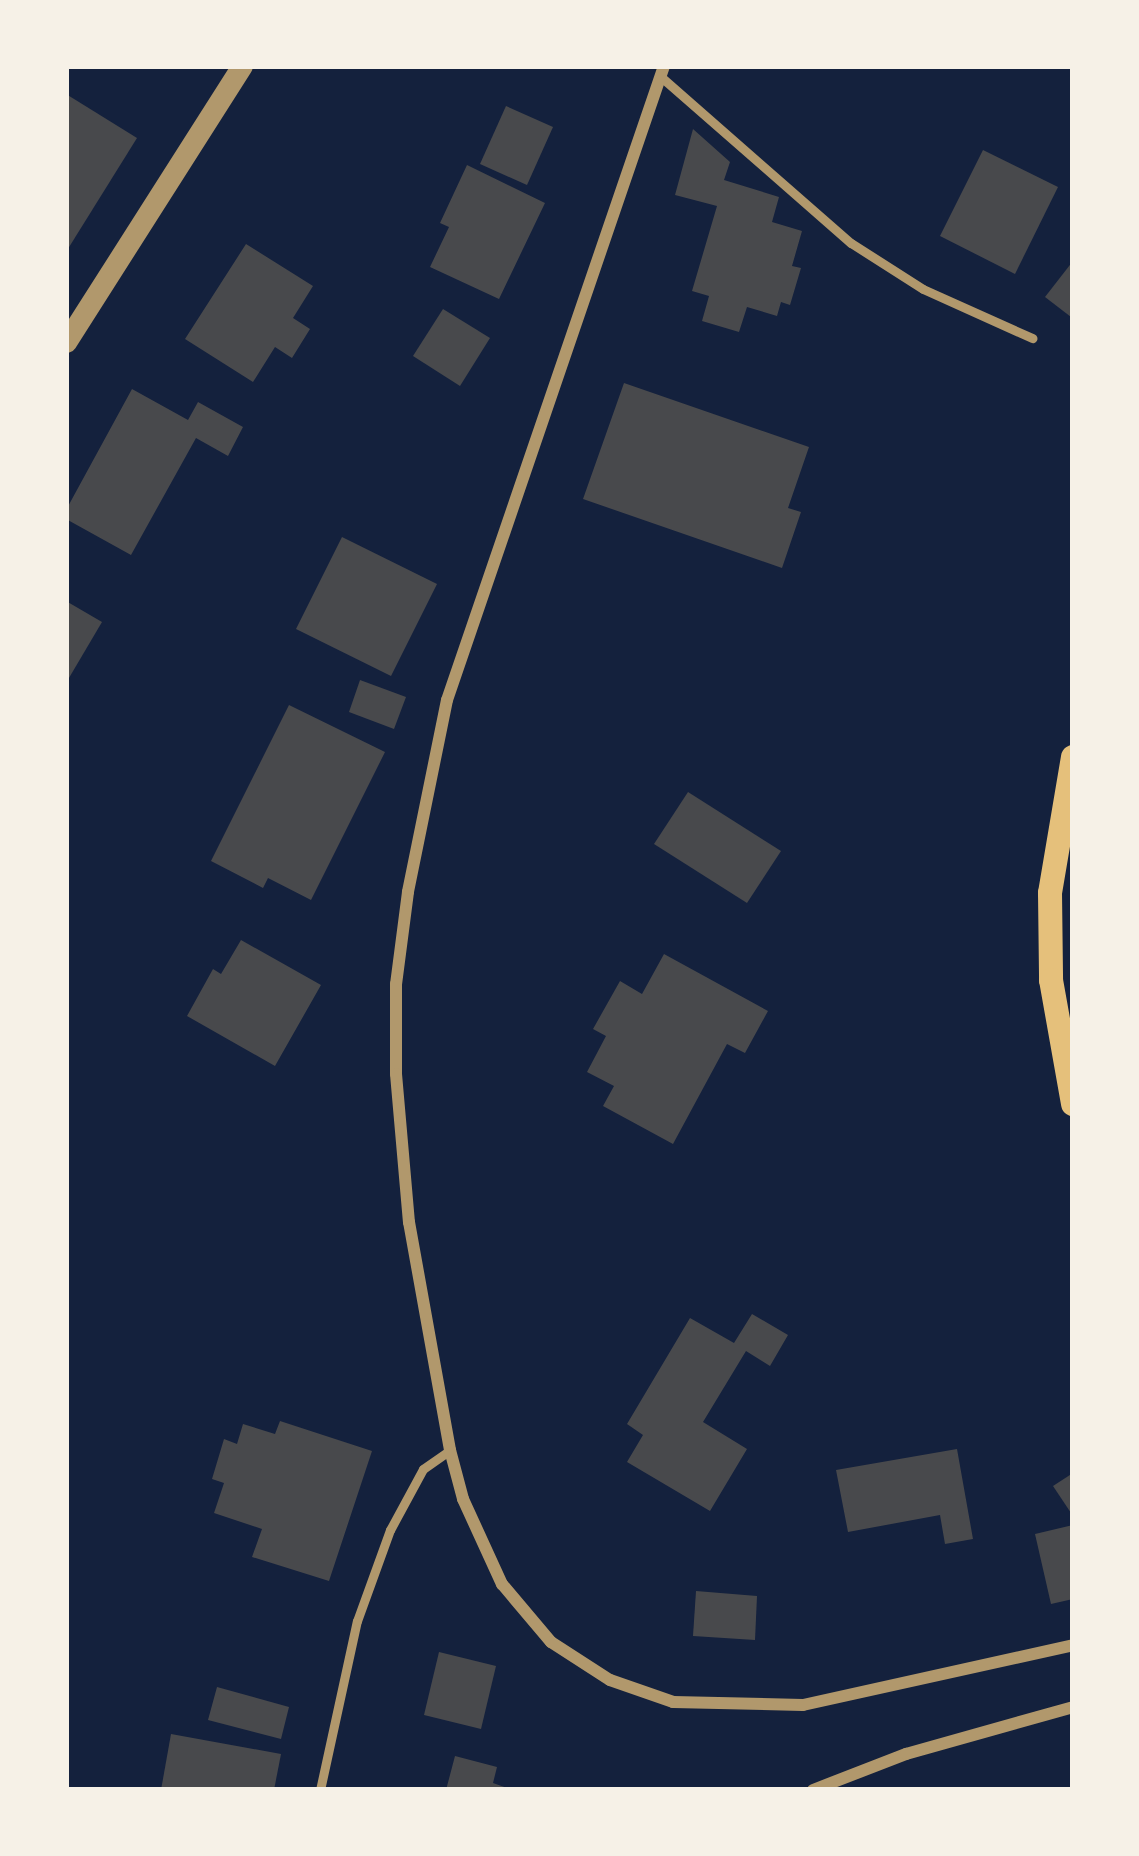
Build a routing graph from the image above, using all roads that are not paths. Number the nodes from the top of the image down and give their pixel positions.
1 (242, 66) edge
2 (662, 71) edge
3 (1032, 338) dead end
4 (66, 341) edge
5 (1073, 758) edge
6 (1073, 1104) edge
7 (450, 1450) junction
8 (1073, 1645) edge
9 (1073, 1707) edge
10 (320, 1790) edge
11 (814, 1790) edge

1 - 4 street
2 - 3 lane
2 - 7 street
5 - 6 main road
7 - 8 street
7 - 10 lane
9 - 11 street

